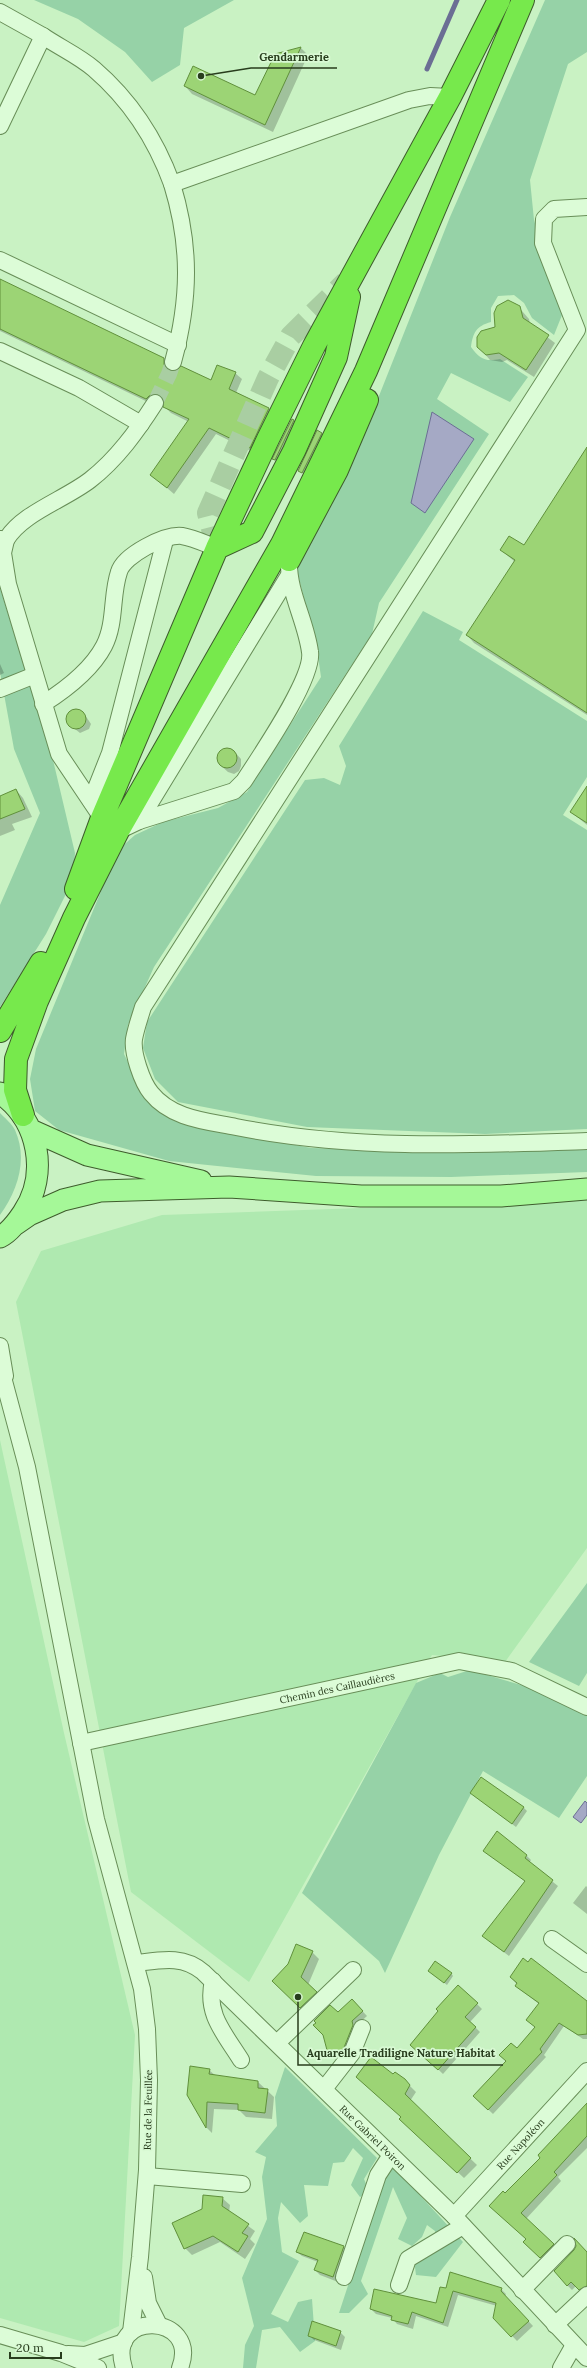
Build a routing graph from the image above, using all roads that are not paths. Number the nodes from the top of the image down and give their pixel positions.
1 (494, 0) edge
2 (499, 0) edge
3 (523, 0) edge
4 (527, 0) edge
5 (0, 12) edge
6 (43, 36) junction
7 (479, 38) junction
8 (499, 53) junction
9 (450, 97) junction
10 (0, 126) edge
11 (172, 184) junction
12 (587, 207) edge
13 (0, 260) edge
14 (353, 276) junction
15 (398, 296) junction
16 (178, 345) junction
17 (0, 351) edge
18 (173, 362) tunnel mouth
19 (155, 403) tunnel mouth
20 (141, 424) junction
21 (3, 540) edge
22 (165, 540) junction
23 (217, 548) junction
24 (266, 569) junction
25 (289, 569) junction
26 (35, 675) junction
27 (0, 689) edge
28 (43, 704) junction
29 (104, 816) junction
30 (139, 821) junction
31 (0, 1030) edge
32 (0, 1093) edge
33 (27, 1123) junction
34 (587, 1141) edge
35 (229, 1188) junction
36 (587, 1189) edge
37 (5, 1236) edge
38 (0, 1346) edge
39 (0, 1366) edge
40 (6, 1384) junction
41 (587, 1707) edge
42 (80, 1743) junction
43 (552, 1938) dead end
44 (137, 1963) junction
45 (587, 1964) edge
46 (353, 1970) dead end
47 (213, 1982) junction
48 (362, 2028) dead end
49 (277, 2043) junction
50 (241, 2060) dead end
51 (587, 2071) edge
52 (324, 2089) junction
53 (391, 2155) junction
54 (146, 2176) junction
55 (242, 2184) dead end
56 (458, 2221) junction
57 (567, 2244) dead end
58 (140, 2258) junction
59 (344, 2277) dead end
60 (399, 2285) dead end
61 (522, 2290) junction
62 (587, 2295) edge
63 (555, 2324) junction
64 (159, 2325) junction
65 (0, 2335) edge
66 (128, 2337) junction
67 (574, 2345) junction
68 (61, 2353) junction
69 (587, 2358) edge
70 (184, 2366) edge
71 (91, 2367) edge
72 (124, 2368) edge
73 (561, 2368) edge

1 - 7 highway
2 - 7 highway
3 - 8 highway
4 - 8 highway
5 - 6 street
6 - 10 street
6 - 11 street
7 - 9 highway
8 - 15 highway
9 - 11 street
9 - 14 highway
11 - 16 street
12 - 34 street
13 - 16 street
14 - 23 highway
14 - 23 highway
15 - 24 highway
15 - 25 highway
16 - 18 street
17 - 20 street
19 - 20 street
20 - 21 street
21 - 26 street
22 - 23 street
22 - 28 street
22 - 29 street
23 - 29 highway
24 - 25 highway
24 - 29 highway
25 - 30 street
25 - 30 street
26 - 27 street
26 - 28 street
28 - 29 street
29 - 30 street
29 - 31 highway
29 - 33 highway
32 - 33 main road
33 - 35 main road
33 - 37 main road
35 - 36 main road
35 - 37 main road
38 - 40 street
39 - 40 street
40 - 42 street, Rue de la Feuillée
41 - 42 street, Chemin des Caillaudières
42 - 44 street, Rue de la Feuillée
43 - 45 street
44 - 47 street, Rue Gabriel Poiron
44 - 54 street, Rue de la Feuillée
46 - 49 street
47 - 49 street, Rue Gabriel Poiron
47 - 50 street
48 - 52 street
49 - 52 street, Rue Gabriel Poiron
51 - 56 street, Rue Napoléon
52 - 53 street, Rue Gabriel Poiron
53 - 56 street, Rue Gabriel Poiron
53 - 59 street
54 - 55 street
54 - 58 street, Rue de la Feuillée
56 - 60 street, Rue Napoléon
56 - 61 street, Rue Gabriel Poiron
57 - 61 street
58 - 64 street, Rue de la Feuillée
58 - 66 street, Rue de la Feuillée
61 - 63 street, Rue Gabriel Poiron
62 - 63 street
63 - 67 street, Rue Gabriel Poiron
64 - 66 street
64 - 70 street
65 - 68 street
66 - 68 street
66 - 72 street, Rue de la Feuillée
67 - 69 street, Rue Gabriel Poiron
67 - 73 street
68 - 71 street

